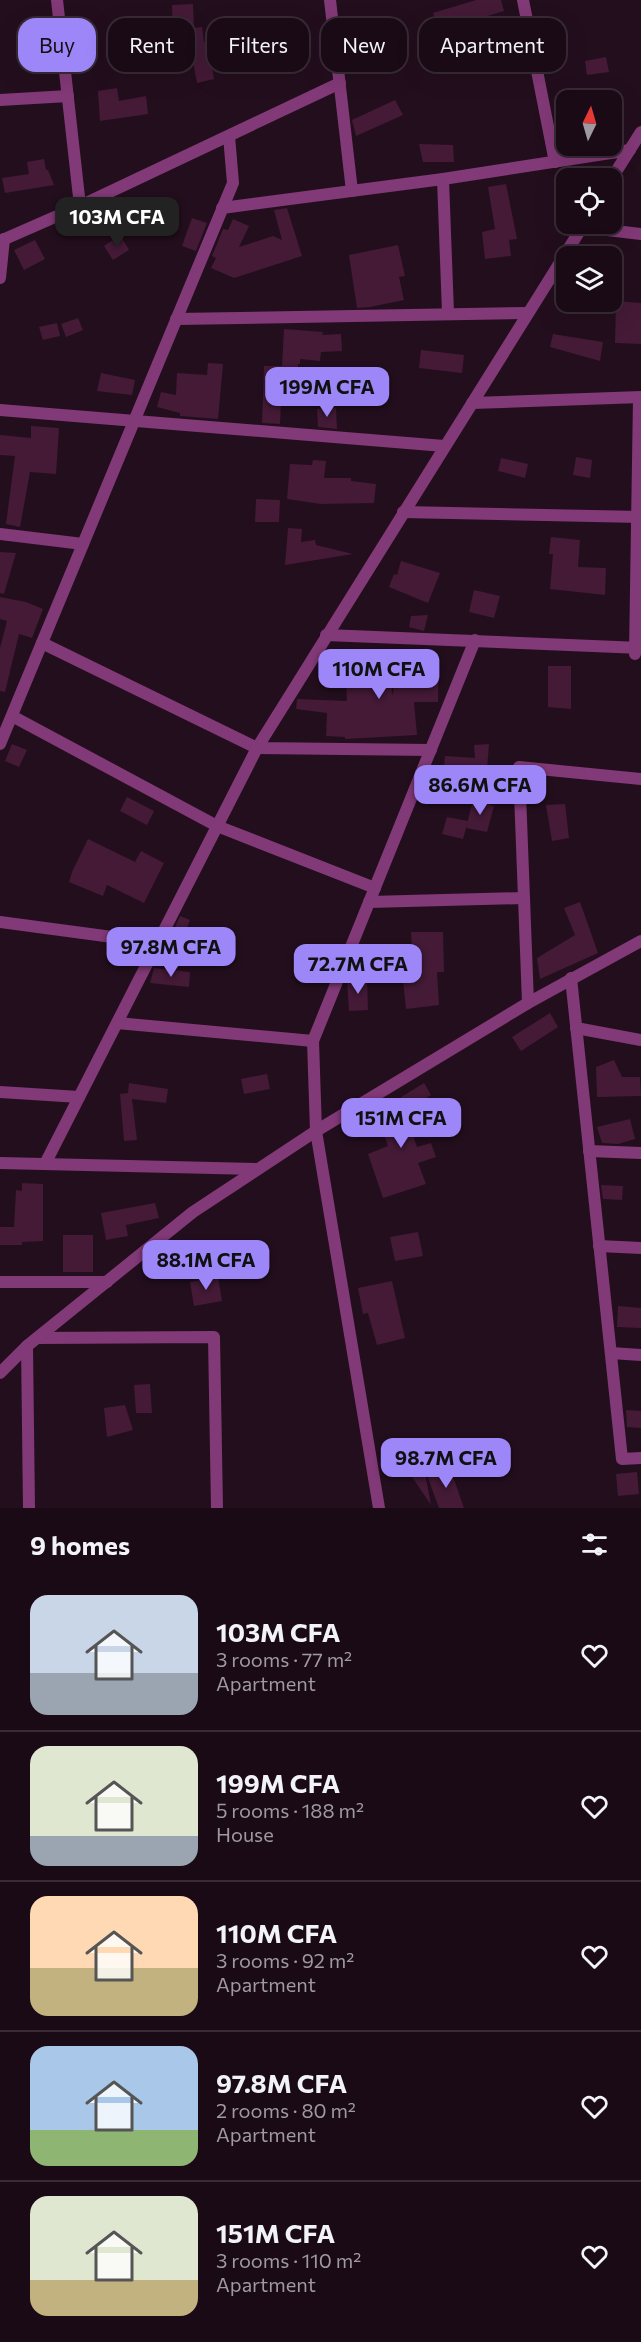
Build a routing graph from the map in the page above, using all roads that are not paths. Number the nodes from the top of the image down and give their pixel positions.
1 (57, 0) edge
2 (330, 0) edge
3 (523, 0) edge
4 (340, 84) junction
5 (68, 96) junction
6 (0, 100) edge
7 (641, 132) edge
8 (229, 136) junction
9 (630, 150) junction
10 (555, 162) junction
11 (618, 168) edge
12 (443, 179) junction
13 (352, 191) junction
14 (80, 206) junction
15 (222, 208) junction
16 (622, 231) edge
17 (577, 234) edge
18 (641, 234) edge
19 (2, 240) edge
20 (0, 278) edge
21 (448, 313) junction
22 (528, 313) junction
23 (176, 319) junction
24 (640, 398) edge
25 (472, 403) junction
26 (0, 410) edge
27 (134, 421) junction
28 (444, 446) junction
29 (404, 512) junction
30 (639, 517) edge
31 (0, 534) edge
32 (83, 544) junction
33 (326, 635) junction
34 (475, 639) junction
35 (42, 642) junction
36 (637, 650) edge
37 (12, 716) junction
38 (0, 744) edge
39 (256, 748) junction
40 (431, 750) junction
41 (641, 779) edge
42 (217, 826) junction
43 (375, 888) junction
44 (524, 898) junction
45 (369, 902) junction
46 (0, 922) edge
47 (641, 941) edge
48 (158, 943) junction
49 (571, 978) junction
50 (528, 1003) junction
51 (117, 1023) junction
52 (576, 1028) junction
53 (641, 1040) edge
54 (313, 1041) junction
55 (0, 1092) edge
56 (79, 1097) junction
57 (316, 1131) junction
58 (589, 1151) junction
59 (641, 1153) edge
60 (0, 1163) edge
61 (45, 1164) junction
62 (258, 1169) junction
63 (599, 1246) junction
64 (641, 1248) edge
65 (107, 1281) junction
66 (0, 1282) edge
67 (32, 1342) junction
68 (611, 1353) junction
69 (641, 1355) edge
70 (0, 1373) edge
71 (641, 1458) edge
72 (29, 1508) edge
73 (217, 1508) edge
74 (379, 1508) edge

1 - 5 street
2 - 4 street
3 - 10 street
4 - 8 street
4 - 13 street
5 - 6 street
5 - 14 street
7 - 9 street
8 - 14 street
8 - 15 street
9 - 10 street
9 - 11 street
10 - 12 street
12 - 13 street
12 - 21 street
13 - 15 street
14 - 19 street
15 - 23 street
16 - 18 street
17 - 22 street
19 - 20 street
21 - 22 street
21 - 23 street
22 - 25 street
23 - 27 street
24 - 25 street
24 - 30 street
25 - 28 street
26 - 27 street
27 - 28 street
27 - 32 street
28 - 29 street
29 - 30 street
29 - 33 street
30 - 36 street
31 - 32 street
32 - 35 street
33 - 34 street
33 - 39 street
34 - 36 street
34 - 40 street
35 - 37 street
35 - 39 street
37 - 38 street
37 - 42 street
39 - 40 street
39 - 42 street
40 - 43 street
41 - 44 street
42 - 43 street
42 - 48 street
43 - 45 street
44 - 45 street
44 - 50 street
45 - 54 street
46 - 48 street
47 - 49 street
48 - 51 street
49 - 50 street
49 - 52 street
50 - 57 street
51 - 54 street
51 - 56 street
52 - 53 street
52 - 58 street
54 - 57 street
55 - 56 street
56 - 61 street
57 - 62 street
57 - 74 street
58 - 59 street
58 - 63 street
60 - 61 street
61 - 62 street
62 - 65 street
63 - 64 street
63 - 68 street
65 - 66 street
65 - 67 street
67 - 70 street
67 - 72 street
67 - 73 street
68 - 69 street
68 - 71 street

